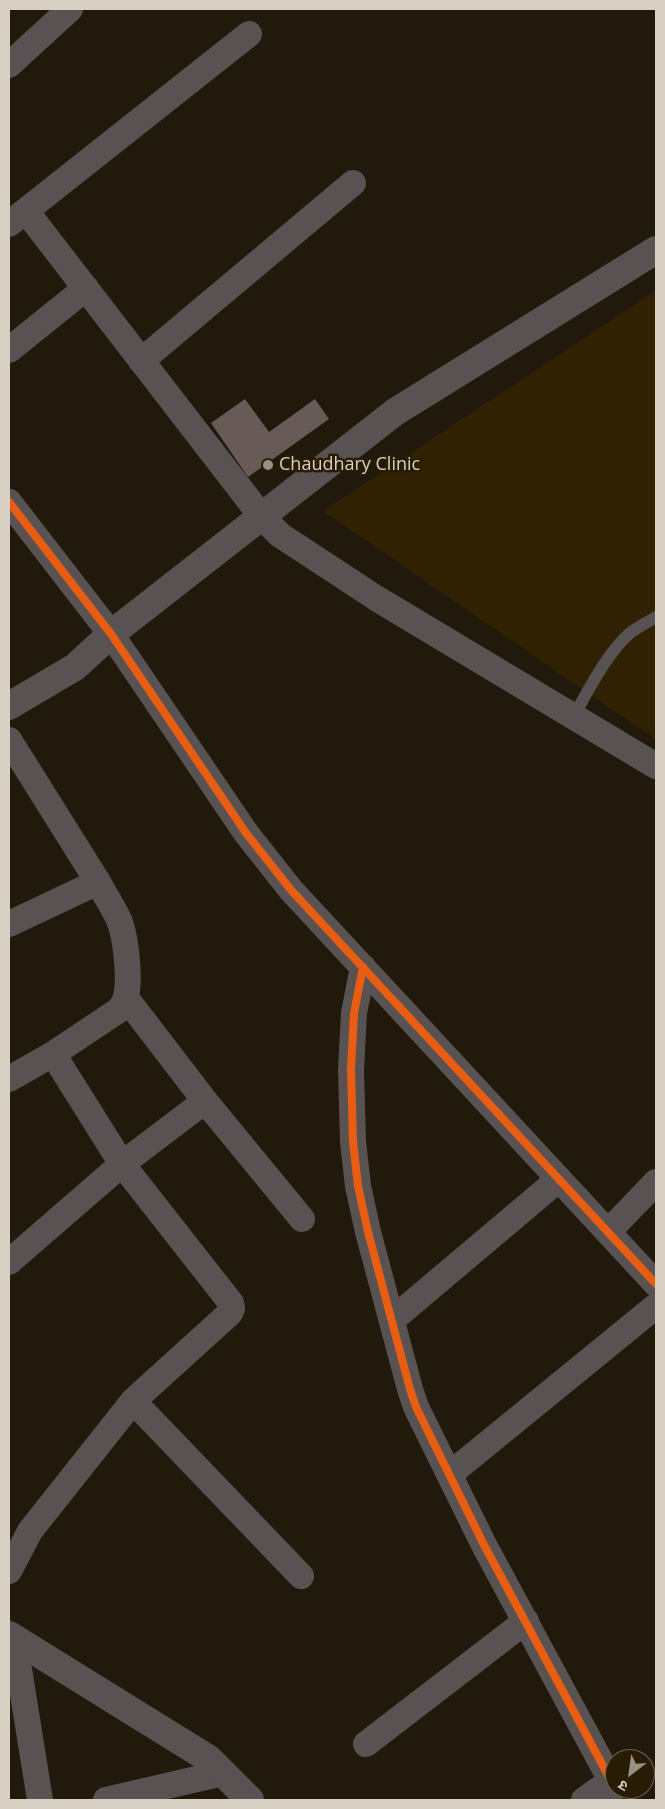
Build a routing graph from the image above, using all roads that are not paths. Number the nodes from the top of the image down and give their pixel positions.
1 (70, 9) edge
2 (248, 34) dead end
3 (9, 65) edge
4 (353, 183) dead end
5 (17, 217) edge
6 (656, 250) edge
7 (86, 288) junction
8 (9, 350) edge
9 (141, 361) junction
10 (9, 502) edge
11 (262, 518) junction
12 (656, 616) edge
13 (111, 634) junction
14 (10, 703) edge
15 (574, 717) junction
16 (9, 740) edge
17 (656, 766) edge
18 (98, 882) junction
19 (9, 924) edge
20 (363, 967) junction
21 (126, 998) junction
22 (53, 1054) junction
23 (9, 1079) edge
24 (206, 1101) junction
25 (122, 1164) junction
26 (559, 1179) junction
27 (656, 1182) edge
28 (302, 1219) dead end
29 (608, 1232) junction
30 (9, 1262) edge
31 (656, 1284) edge
32 (656, 1306) edge
33 (392, 1320) junction
34 (134, 1401) junction
35 (450, 1474) junction
36 (9, 1571) edge
37 (301, 1576) dead end
38 (526, 1621) junction
39 (11, 1636) edge
40 (366, 1744) dead end
41 (605, 1769) edge
42 (223, 1773) junction
43 (605, 1793) edge
44 (40, 1800) edge
45 (106, 1800) edge
46 (250, 1800) edge
47 (584, 1800) edge

1 - 3 street
2 - 5 street
4 - 9 street
5 - 7 street
6 - 11 street
7 - 8 street
7 - 9 street
9 - 11 street
10 - 13 street
11 - 13 street
11 - 15 street
12 - 15 lane
13 - 14 street
13 - 20 street
15 - 17 street
16 - 18 street
18 - 19 street
18 - 21 street
20 - 26 street
20 - 33 street
21 - 22 street
21 - 24 street
22 - 23 street
22 - 25 street
24 - 25 street
24 - 28 street
25 - 30 street
25 - 34 street
26 - 29 street
26 - 33 street
27 - 29 street
29 - 31 street
32 - 35 street
33 - 35 street
34 - 36 street
34 - 37 street
35 - 38 street
38 - 40 street
38 - 41 street
39 - 42 street
39 - 44 street
42 - 45 street
42 - 46 street
43 - 47 street

